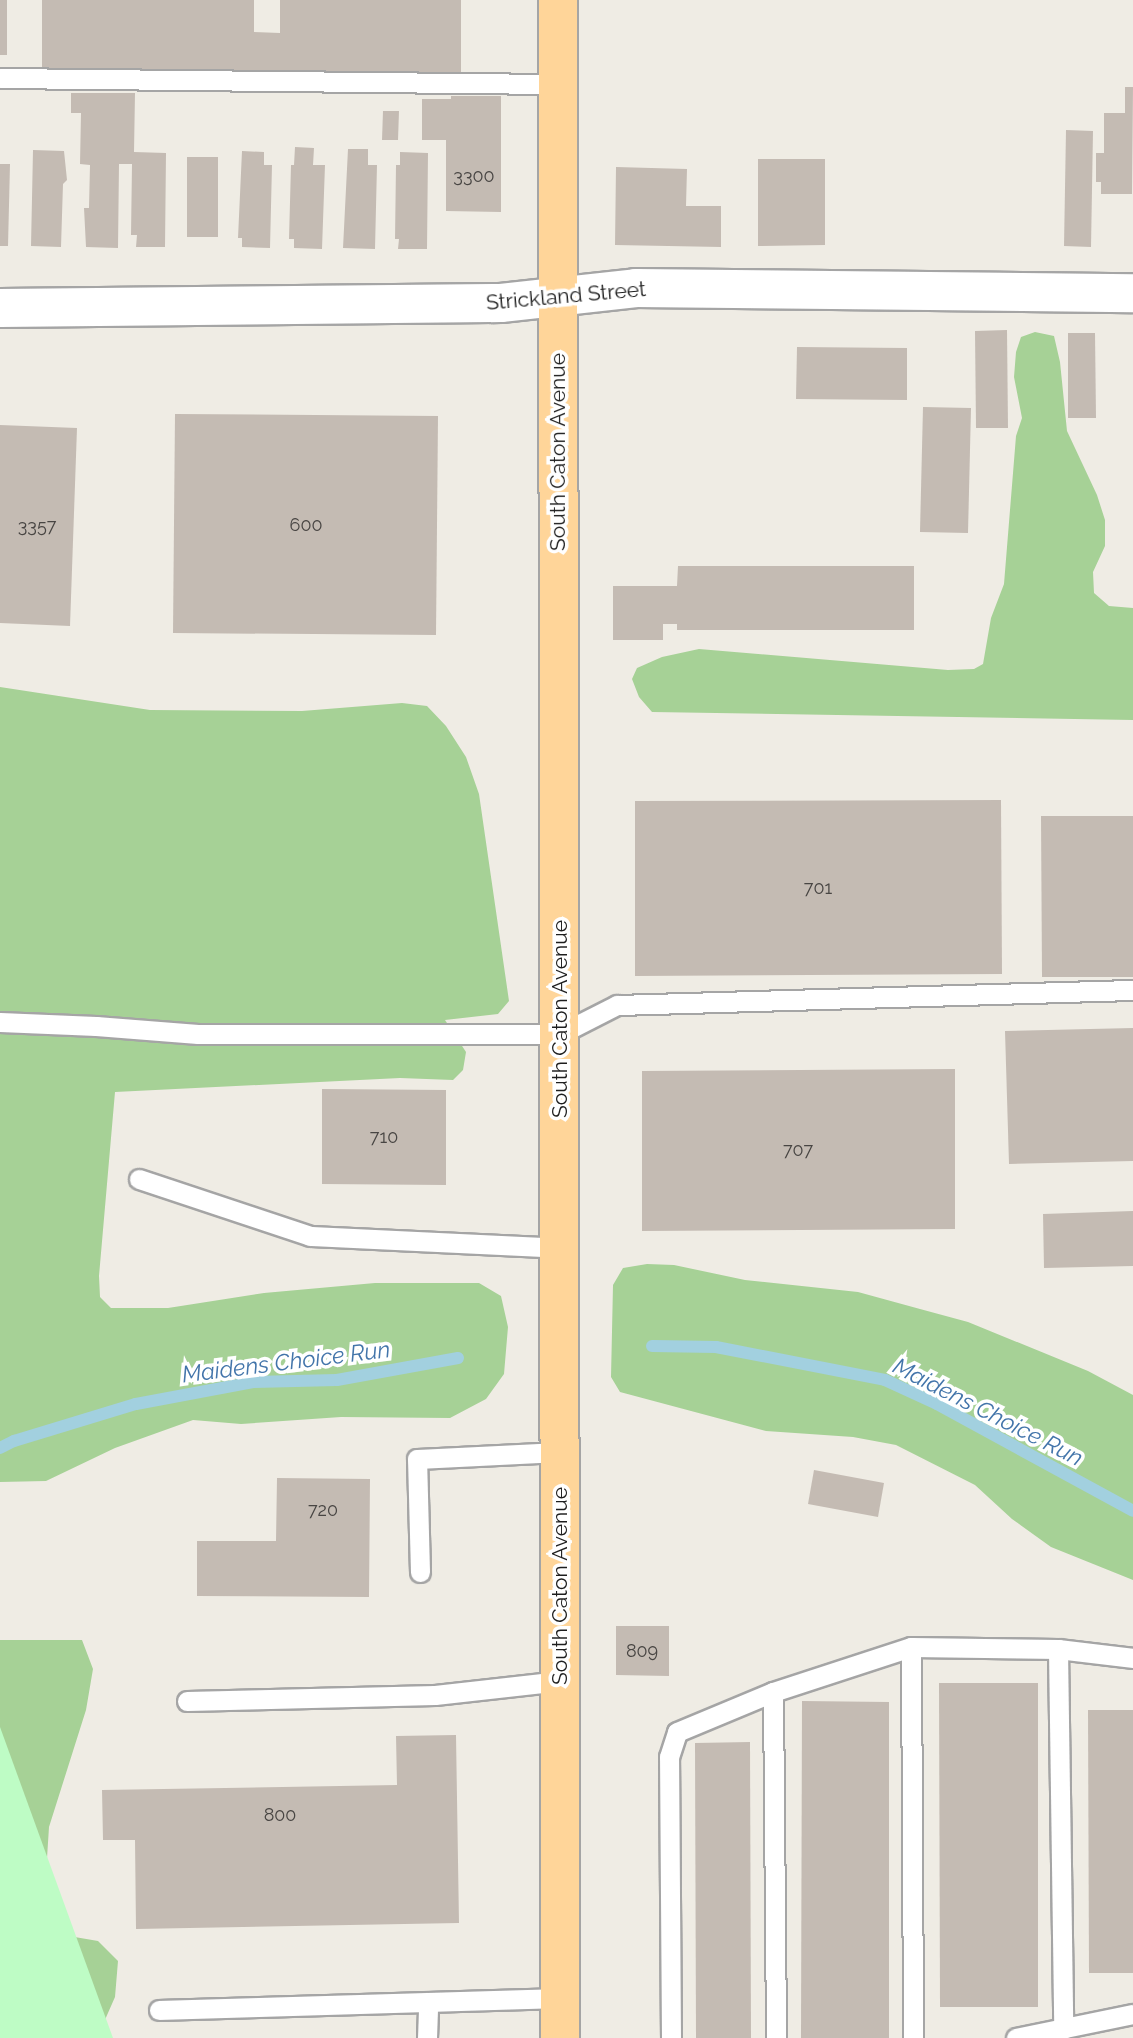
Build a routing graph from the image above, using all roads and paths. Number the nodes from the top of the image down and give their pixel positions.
1 (558, 0) edge
2 (0, 78) edge
3 (558, 84) junction
4 (1133, 293) edge
5 (558, 297) junction
6 (0, 308) edge
7 (1133, 990) edge
8 (0, 1022) edge
9 (560, 1034) junction
10 (139, 1180) dead end
11 (560, 1248) junction
12 (560, 1452) junction
13 (420, 1572) dead end
14 (911, 1647) junction
15 (1058, 1649) junction
16 (1133, 1658) edge
17 (560, 1681) junction
18 (774, 1692) junction
19 (187, 1701) dead end
20 (560, 1998) junction
21 (428, 2002) junction
22 (159, 2010) dead end
23 (1133, 2014) edge
24 (1063, 2029) junction
25 (427, 2038) edge
26 (560, 2038) edge
27 (671, 2038) edge
28 (776, 2038) edge
29 (912, 2038) edge
30 (1016, 2038) edge

1 - 3 main road, South Caton Avenue
2 - 3 lane
3 - 5 main road, South Caton Avenue
4 - 5 street, Strickland Street
5 - 6 street, Strickland Street
5 - 9 main road, South Caton Avenue
7 - 9 lane
8 - 9 lane
9 - 11 main road, South Caton Avenue
10 - 11 lane
11 - 12 main road, South Caton Avenue
12 - 13 lane
12 - 17 main road, South Caton Avenue
14 - 15 lane
14 - 18 lane
14 - 29 lane
15 - 16 lane
15 - 24 lane
17 - 19 lane
17 - 20 main road, South Caton Avenue
18 - 27 lane
18 - 28 lane
20 - 21 lane
20 - 26 main road, South Caton Avenue
21 - 22 lane
21 - 25 lane
23 - 24 lane
24 - 30 lane

